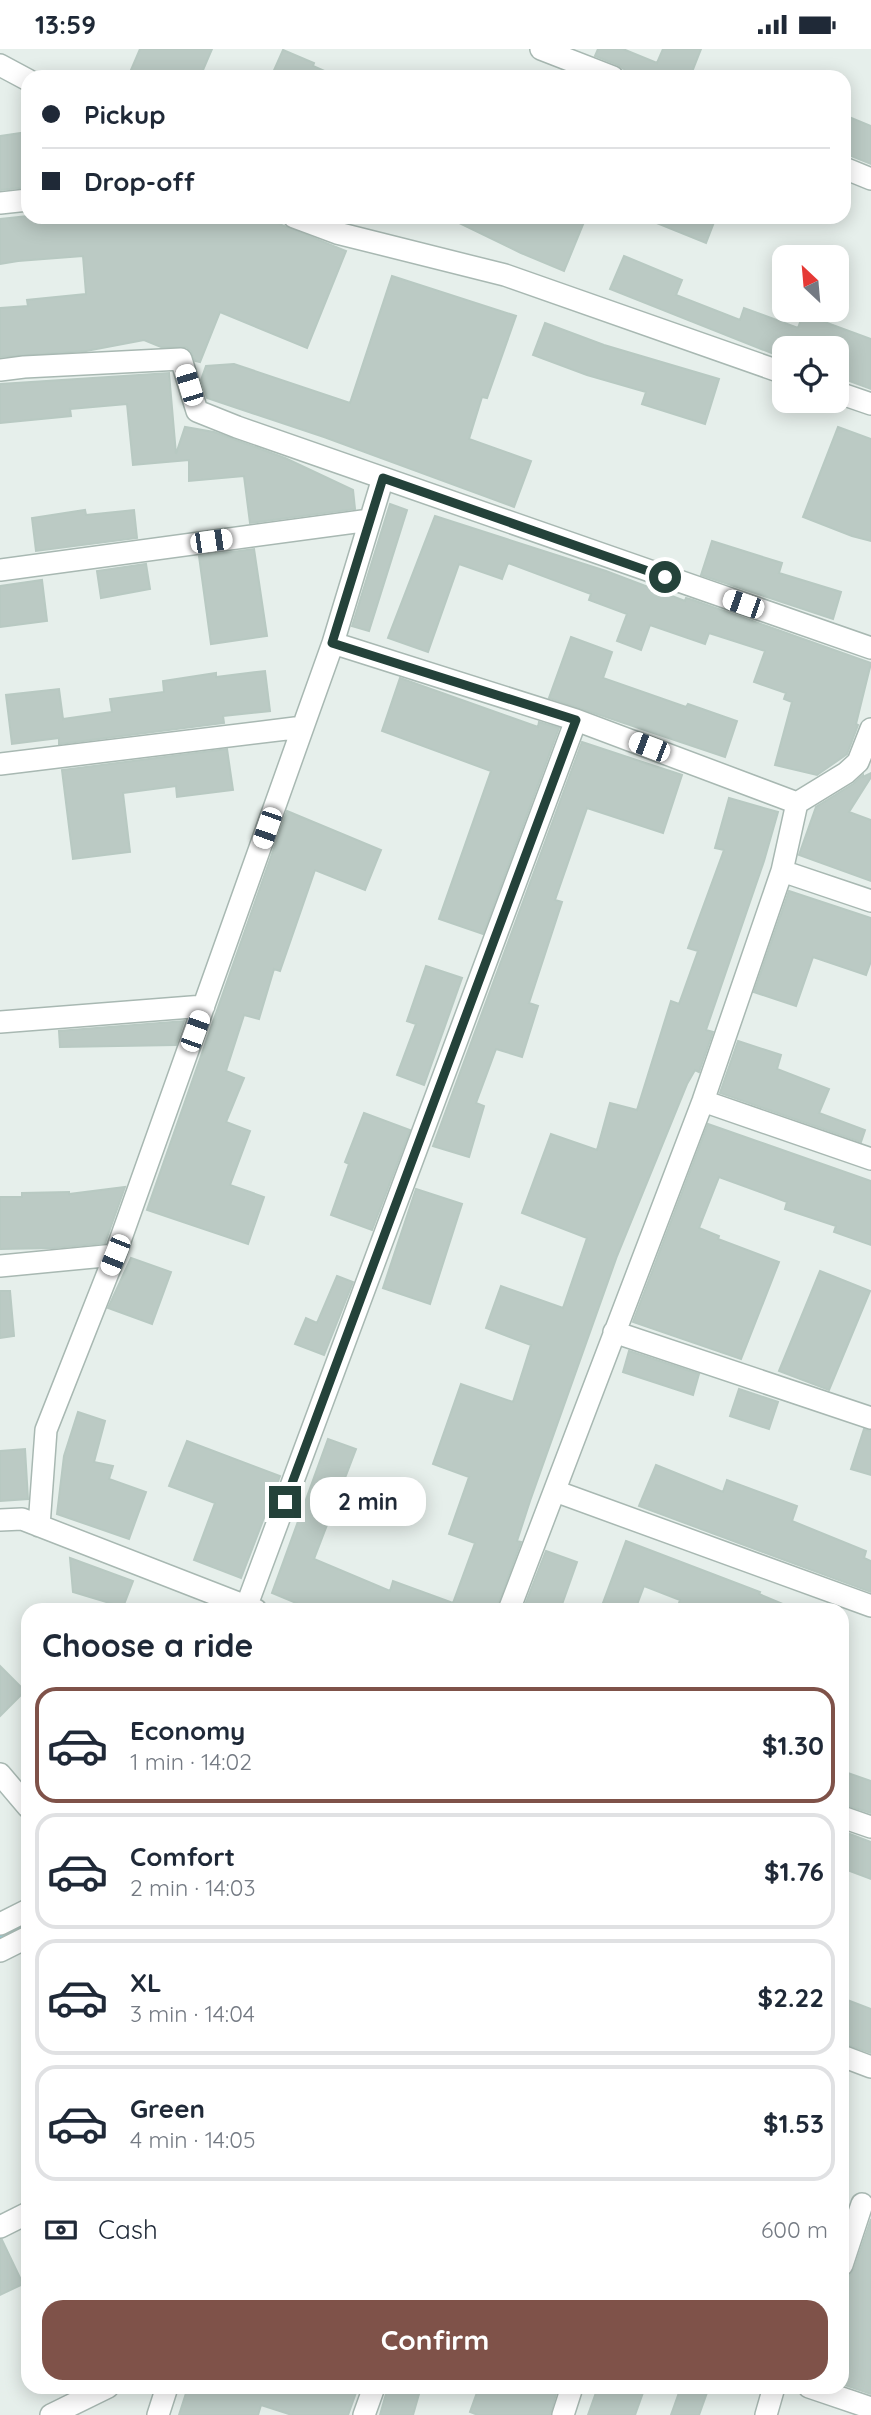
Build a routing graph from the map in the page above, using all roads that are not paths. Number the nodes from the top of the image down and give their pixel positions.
1 (541, 49) edge
2 (0, 65) edge
3 (594, 70) edge
4 (21, 76) edge
5 (851, 171) edge
6 (871, 179) edge
7 (21, 200) edge
8 (0, 203) edge
9 (312, 224) edge
10 (772, 369) edge
11 (0, 370) edge
12 (849, 396) edge
13 (871, 404) edge
14 (383, 478) junction
15 (370, 520) junction
16 (0, 570) edge
17 (332, 643) junction
18 (871, 648) edge
19 (576, 720) junction
20 (303, 727) junction
21 (871, 729) edge
22 (0, 764) edge
23 (797, 803) junction
24 (782, 871) junction
25 (871, 901) edge
26 (204, 1006) junction
27 (0, 1022) edge
28 (703, 1101) junction
29 (871, 1159) edge
30 (115, 1255) junction
31 (0, 1266) edge
32 (614, 1332) junction
33 (871, 1418) edge
34 (555, 1491) junction
35 (0, 1520) edge
36 (39, 1526) junction
37 (234, 1603) edge
38 (251, 1603) edge
39 (512, 1603) edge
40 (871, 1606) edge
41 (0, 1774) edge
42 (21, 1799) edge
43 (849, 1819) edge
44 (871, 1827) edge
45 (21, 1914) edge
46 (0, 1924) edge
47 (21, 1940) edge
48 (0, 1951) edge
49 (849, 2059) edge
50 (871, 2067) edge
51 (862, 2204) dead end
52 (21, 2216) edge
53 (0, 2227) edge
54 (849, 2244) edge
55 (94, 2394) edge
56 (165, 2394) edge
57 (372, 2394) edge
58 (570, 2394) edge
59 (772, 2394) edge
60 (830, 2394) edge
61 (871, 2408) edge
62 (51, 2415) edge
63 (158, 2415) edge
64 (364, 2415) edge
65 (563, 2415) edge
66 (766, 2415) edge

1 - 3 street
2 - 4 street
5 - 6 street
7 - 8 street
9 - 10 street
11 - 14 street
12 - 13 street
14 - 15 street
14 - 18 street
15 - 16 street
15 - 17 street
17 - 19 street
17 - 20 street
19 - 23 street
19 - 38 street
20 - 22 street
20 - 26 street
21 - 23 street
23 - 24 street
24 - 25 street
24 - 28 street
26 - 27 street
26 - 30 street
28 - 29 street
28 - 32 street
30 - 31 street
30 - 36 street
32 - 33 street
32 - 34 street
34 - 39 street
34 - 40 street
35 - 36 street
36 - 37 street
41 - 42 street
43 - 44 street
45 - 46 street
47 - 48 street
49 - 50 street
51 - 54 street
52 - 53 street
55 - 62 street
56 - 63 street
57 - 64 street
58 - 65 street
59 - 66 street
60 - 61 street

